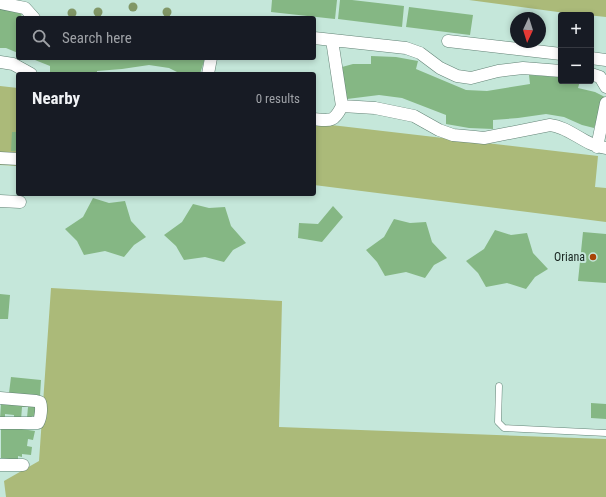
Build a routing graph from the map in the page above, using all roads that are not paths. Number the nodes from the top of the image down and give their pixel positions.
1 (0, 3) edge
2 (32, 16) edge
3 (316, 38) edge
4 (332, 40) junction
5 (448, 41) dead end
6 (558, 54) edge
7 (594, 58) edge
8 (211, 60) edge
9 (606, 60) edge
10 (0, 62) edge
11 (558, 71) edge
12 (27, 72) edge
13 (208, 72) edge
14 (594, 75) edge
15 (606, 87) edge
16 (606, 103) edge
17 (342, 106) junction
18 (316, 119) edge
19 (602, 148) edge
20 (0, 158) edge
21 (16, 159) edge
22 (0, 201) edge
23 (20, 202) dead end
24 (498, 386) dead end
25 (0, 398) edge
26 (0, 423) edge
27 (606, 433) edge
28 (0, 465) edge
29 (23, 465) dead end

1 - 2 street
3 - 4 street
4 - 11 street
4 - 17 street
5 - 6 street
7 - 9 street
8 - 13 street
10 - 12 street
14 - 15 street
16 - 19 street
17 - 18 street
17 - 19 street
20 - 21 street
22 - 23 street
24 - 27 lane
25 - 26 street
28 - 29 street

